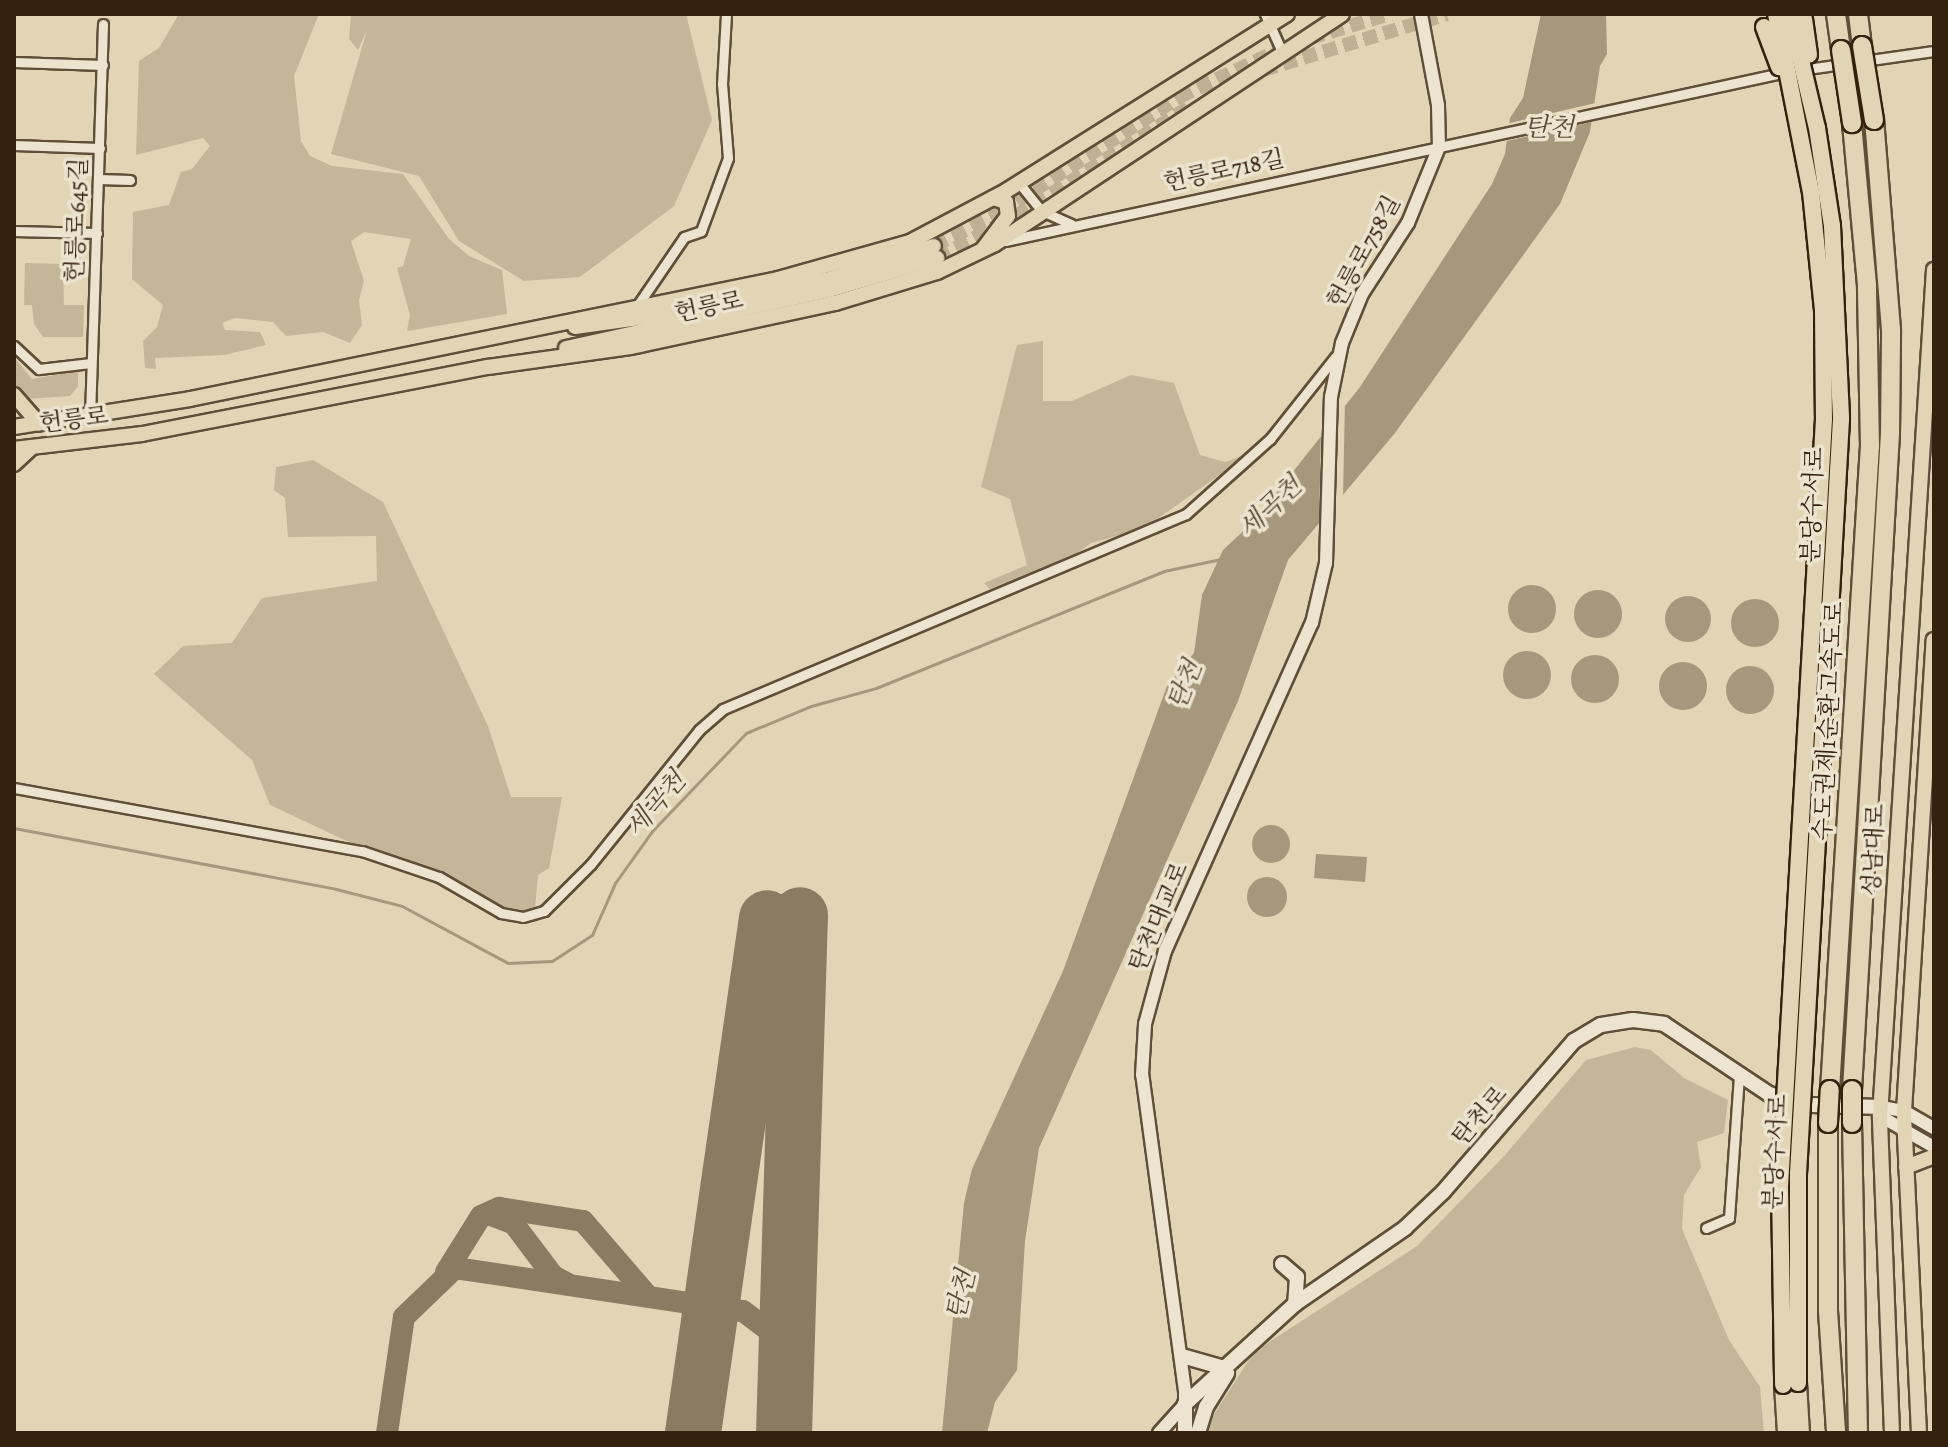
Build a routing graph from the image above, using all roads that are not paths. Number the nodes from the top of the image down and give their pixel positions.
1 (726, 14) edge
2 (1287, 14) edge
3 (1342, 14) edge
4 (1421, 14) edge
5 (1760, 14) edge
6 (1776, 14) edge
7 (1790, 14) edge
8 (1803, 14) edge
9 (1836, 14) edge
10 (1858, 14) edge
11 (1267, 20) edge
12 (103, 24) dead end
13 (1934, 51) edge
14 (1283, 54) junction
15 (14, 62) edge
16 (103, 65) junction
17 (1809, 129) junction
18 (14, 145) edge
19 (1439, 147) junction
20 (100, 148) junction
21 (99, 179) junction
22 (130, 180) dead end
23 (1019, 183) junction
24 (994, 198) junction
25 (1042, 211) junction
26 (1071, 224) junction
27 (14, 231) edge
28 (97, 233) junction
29 (989, 247) junction
30 (1934, 270) edge
31 (637, 306) junction
32 (472, 341) junction
33 (1932, 341) edge
34 (14, 346) edge
35 (1335, 357) dead end
36 (91, 363) junction
37 (488, 367) junction
38 (14, 395) edge
39 (90, 416) junction
40 (39, 424) junction
41 (14, 427) edge
42 (32, 447) junction
43 (14, 449) edge
44 (14, 464) edge
45 (1326, 563) joint
46 (1934, 640) edge
47 (14, 788) edge
48 (1929, 820) edge
49 (1739, 1074) junction
50 (1878, 1111) junction
51 (1904, 1111) junction
52 (1934, 1128) edge
53 (1905, 1132) junction
54 (1934, 1147) edge
55 (1934, 1156) edge
56 (1906, 1167) junction
57 (1706, 1228) dead end
58 (1282, 1264) dead end
59 (1295, 1304) junction
60 (1247, 1347) junction
61 (1182, 1348) junction
62 (1224, 1368) junction
63 (1790, 1384) junction
64 (1185, 1404) junction
65 (1159, 1433) edge
66 (1185, 1433) edge
67 (1198, 1433) edge
68 (1786, 1433) edge
69 (1801, 1433) edge
70 (1836, 1433) edge
71 (1858, 1433) edge
72 (1892, 1433) edge
73 (1919, 1433) edge

1 - 31 street
2 - 11 main road, 헌릉로
3 - 14 main road, 헌릉로
4 - 19 street, 헌릉로758길
5 - 17 highway, bridge
6 - 17 highway, 분당수서로, bridge
7 - 17 highway, 분당수서로, bridge
8 - 17 highway, bridge
9 - 70 highway, 수도권제1순환고속도로, bridge
10 - 71 highway, 수도권제1순환고속도로, bridge
11 - 14 street
11 - 23 main road, 헌릉로
12 - 16 street, 헌릉로645길
13 - 19 street, 헌릉로718길
14 - 25 main road, 헌릉로
15 - 16 street
16 - 20 street, 헌릉로645길
17 - 63 highway, 분당수서로, bridge
18 - 20 street
19 - 26 street, 헌릉로718길
19 - 45 street, 헌릉로758길
20 - 21 street, 헌릉로645길
21 - 22 street
21 - 28 street, 헌릉로645길
23 - 24 main road, 헌릉로
23 - 25 street
24 - 29 main road
24 - 31 main road, 헌릉로
25 - 26 street
25 - 29 main road, 헌릉로
26 - 29 street, 헌릉로718길
27 - 28 street
28 - 36 street, 헌릉로645길
29 - 37 main road, 헌릉로
30 - 33 main road, 성남대로
31 - 32 main road, 헌릉로
32 - 37 main road
32 - 39 main road, 헌릉로
33 - 50 main road, 성남대로
34 - 36 street
35 - 47 street
36 - 39 street, 헌릉로645길
37 - 42 main road, 헌릉로
38 - 40 main road
39 - 40 main road, 헌릉로
40 - 41 main road, 헌릉로
42 - 43 main road, 헌릉로
42 - 44 main road
45 - 61 street, 탄천대교로
46 - 48 main road, 성남대로
48 - 51 main road, 성남대로
49 - 50 main road, 탄천로
49 - 57 street
49 - 59 main road, 탄천로
50 - 51 street
50 - 53 street
50 - 72 main road, 성남대로
51 - 52 street
51 - 53 main road, 성남대로
53 - 54 street
53 - 56 main road, 성남대로
55 - 56 main road
56 - 73 main road, 성남대로
58 - 59 main road
59 - 60 main road, 탄천로
60 - 62 main road, 탄천로
60 - 67 main road
61 - 62 main road
61 - 64 street, 탄천대교로
62 - 64 main road, 탄천로
63 - 68 highway, 분당수서로
63 - 69 highway, 분당수서로
64 - 65 street
64 - 66 main road

